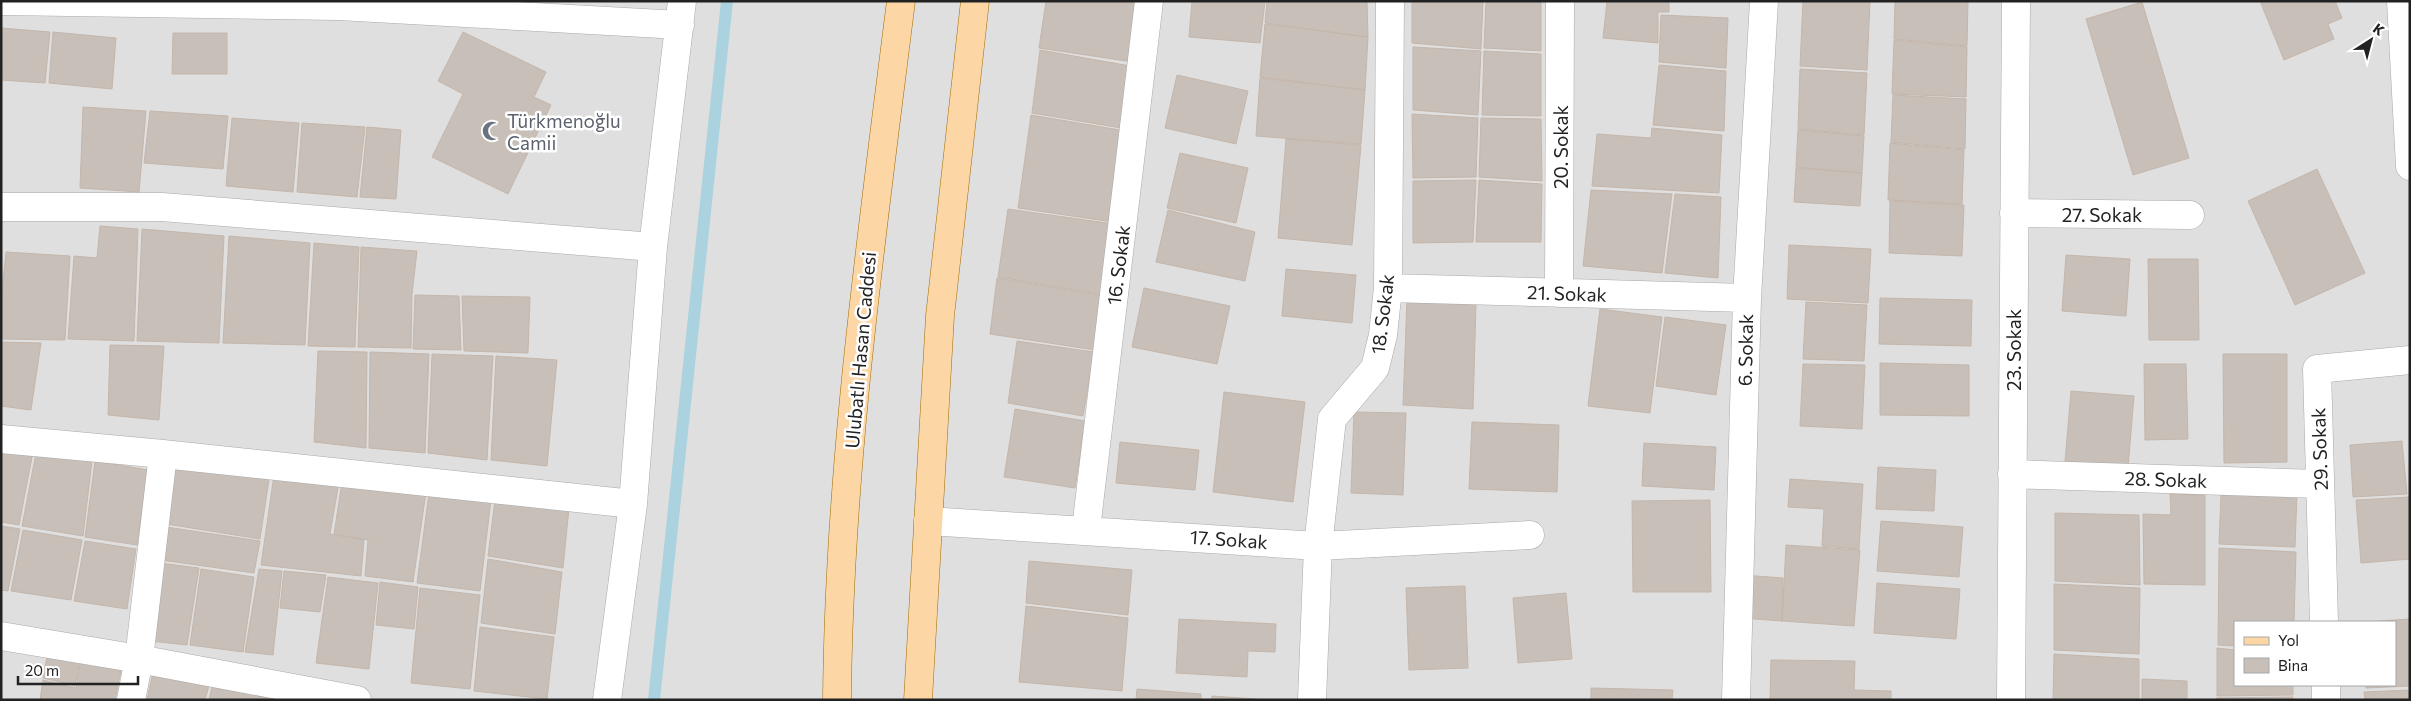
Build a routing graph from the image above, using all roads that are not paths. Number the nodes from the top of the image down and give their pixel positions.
1 (1, 1) edge
2 (901, 1) edge
3 (976, 1) edge
4 (1149, 1) edge
5 (1390, 1) edge
6 (1560, 1) edge
7 (1764, 1) edge
8 (2016, 1) edge
9 (2401, 1) edge
10 (681, 13) edge
11 (2410, 166) edge
12 (1, 206) edge
13 (2014, 213) junction
14 (2190, 215) dead end
15 (653, 247) junction
16 (1388, 288) junction
17 (1559, 293) junction
18 (1746, 298) junction
19 (2410, 360) edge
20 (1, 439) edge
21 (163, 454) junction
22 (2012, 474) junction
23 (2320, 484) junction
24 (633, 504) junction
25 (928, 520) junction
26 (1086, 530) junction
27 (1530, 535) dead end
28 (1318, 546) junction
29 (2324, 621) edge
30 (1, 636) edge
31 (139, 659) junction
32 (2326, 686) edge
33 (131, 700) edge
34 (357, 700) edge
35 (607, 700) edge
36 (837, 700) edge
37 (918, 700) edge
38 (1312, 700) edge
39 (1736, 700) edge
40 (2011, 700) edge
41 (2326, 700) edge

1 - 10 street
2 - 36 main road, Ulubatlı Hasan Caddesi
3 - 25 main road
4 - 26 street, 16. Sokak
5 - 16 street, 18. Sokak
6 - 17 street, 20. Sokak
7 - 18 street, 6. Sokak
8 - 13 street, 23. Sokak
9 - 11 street
10 - 15 street
12 - 15 street
13 - 14 street, 27. Sokak
13 - 22 street, 23. Sokak
15 - 24 street
16 - 17 street, 21. Sokak
16 - 28 street, 18. Sokak
17 - 18 street, 21. Sokak
18 - 39 street, 6. Sokak
19 - 23 street, 29. Sokak
20 - 21 street
21 - 24 street
21 - 31 street
22 - 23 street, 28. Sokak
22 - 40 street, 23. Sokak
23 - 29 street, 29. Sokak
24 - 35 street
25 - 26 street, 17. Sokak
25 - 37 main road
26 - 28 street, 17. Sokak
27 - 28 street, 17. Sokak
28 - 38 street, 18. Sokak
30 - 31 street
31 - 33 street
31 - 34 street
32 - 41 street

